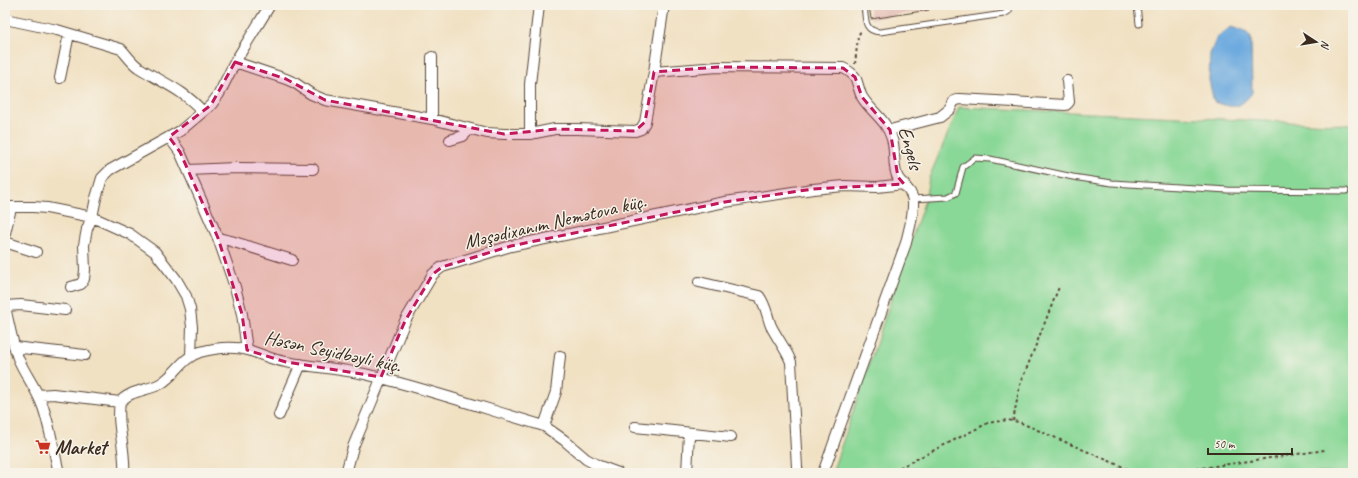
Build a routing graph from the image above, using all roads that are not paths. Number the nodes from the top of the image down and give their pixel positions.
1 (270, 5) edge
2 (539, 5) edge
3 (664, 5) edge
4 (864, 5) edge
5 (1010, 5) edge
6 (1137, 5) edge
7 (5, 19) edge
8 (1139, 24) dead end
9 (69, 34) junction
10 (432, 57) dead end
11 (235, 62) junction
12 (654, 72) junction
13 (60, 78) dead end
14 (1067, 81) dead end
15 (202, 111) junction
16 (432, 119) junction
17 (470, 129) junction
18 (890, 130) junction
19 (530, 134) junction
20 (169, 138) junction
21 (450, 140) dead end
22 (188, 170) junction
23 (313, 170) dead end
24 (904, 184) junction
25 (1346, 191) dead end
26 (913, 198) junction
27 (8, 208) edge
28 (92, 217) junction
29 (5, 233) edge
30 (218, 238) junction
31 (5, 242) edge
32 (36, 252) dead end
33 (292, 260) dead end
34 (699, 282) dead end
35 (71, 287) dead end
36 (5, 306) edge
37 (65, 310) dead end
38 (7, 321) edge
39 (14, 346) junction
40 (247, 350) junction
41 (85, 355) dead end
42 (190, 356) junction
43 (560, 356) dead end
44 (301, 364) junction
45 (381, 377) junction
46 (38, 395) junction
47 (120, 402) junction
48 (280, 415) dead end
49 (544, 426) junction
50 (635, 428) dead end
51 (689, 433) junction
52 (731, 437) dead end
53 (59, 473) edge
54 (124, 473) edge
55 (346, 473) edge
56 (618, 473) edge
57 (687, 473) edge
58 (798, 473) edge
59 (823, 473) edge

1 - 11 street
2 - 19 street
3 - 12 street
4 - 5 lane
6 - 8 lane
7 - 9 street
9 - 13 street
9 - 15 street
10 - 16 street
11 - 15 street
11 - 16 street
12 - 18 street, Engels
12 - 19 street
14 - 18 street
15 - 20 street
16 - 17 street
17 - 19 street
17 - 21 street
18 - 24 street, Engels
20 - 22 street
20 - 28 street
22 - 23 street
22 - 30 street
24 - 26 street, Engels
24 - 45 street, Məşədixanım Nemətova küç.
25 - 26 lane
26 - 59 street, Engels
27 - 28 street
27 - 29 street
28 - 35 street
28 - 42 street
30 - 33 street
30 - 40 street
31 - 32 street
34 - 58 street
36 - 37 street
36 - 38 street
38 - 39 street
39 - 41 street
39 - 46 street
40 - 42 street, Həsən Seyidbəyli küç.
40 - 44 street, Həsən Seyidbəyli küç.
42 - 47 street, Həsən Seyidbəyli küç.
43 - 49 street
44 - 45 street, Həsən Seyidbəyli küç.
44 - 48 street
45 - 49 street, Həsən Seyidbəyli küç.
45 - 55 street, Məşədixanım Nemətova küç.
46 - 47 street
46 - 53 street
47 - 54 street
49 - 56 street, Həsən Seyidbəyli küç.
50 - 51 street
51 - 52 street
51 - 57 street

